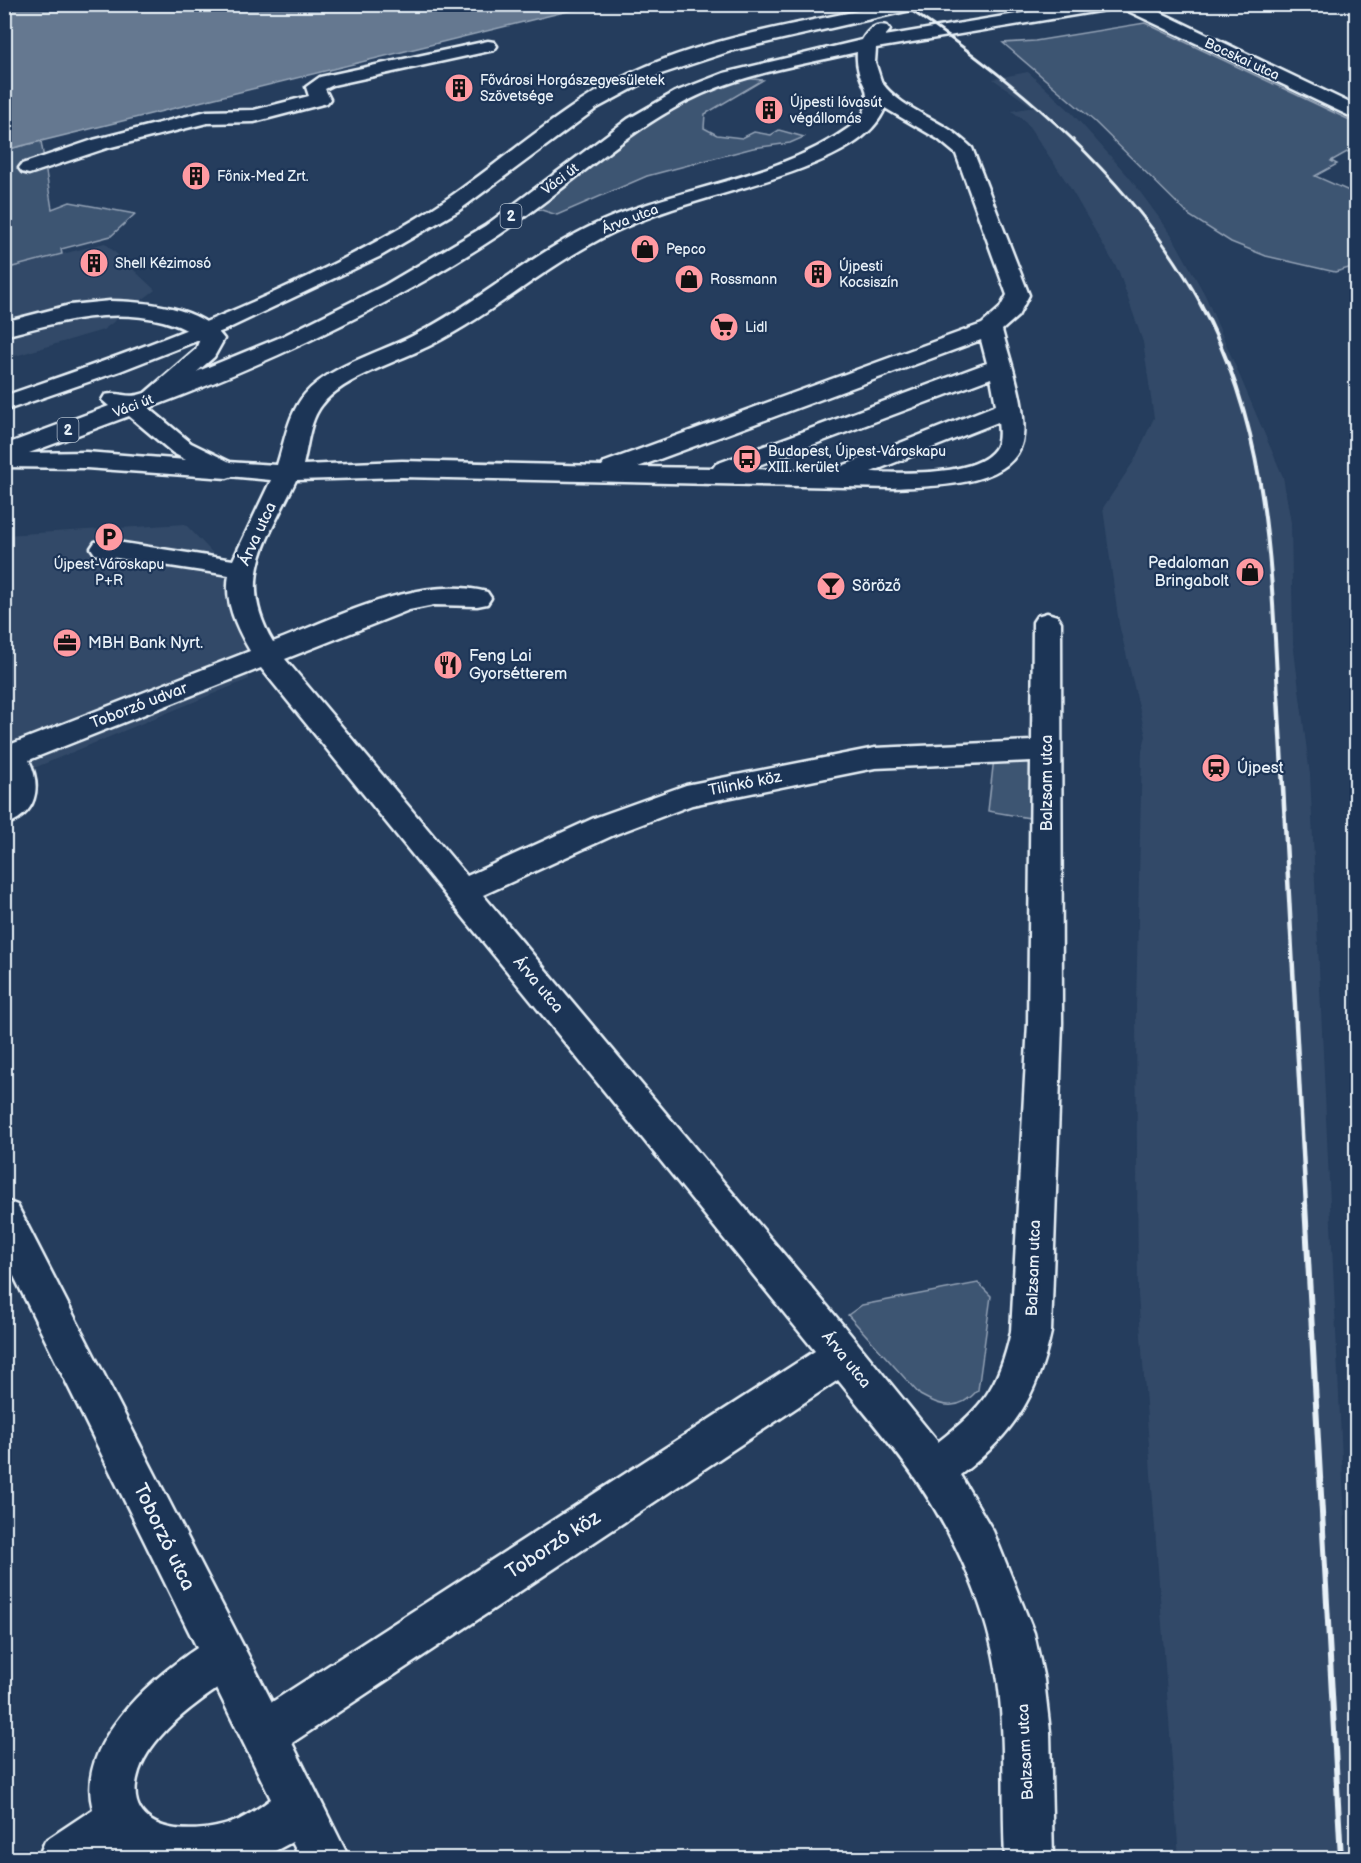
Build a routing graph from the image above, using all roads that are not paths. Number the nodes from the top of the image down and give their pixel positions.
1 (915, 4) edge
2 (1111, 4) edge
3 (1128, 4) edge
4 (954, 12) dead end
5 (867, 44) junction
6 (488, 46) dead end
7 (774, 65) junction
8 (825, 71) dead end
9 (853, 78) dead end
10 (875, 87) junction
11 (1356, 113) edge
12 (932, 128) junction
13 (844, 139) junction
14 (29, 168) dead end
15 (4, 329) edge
16 (990, 329) junction
17 (207, 330) junction
18 (1000, 366) junction
19 (15, 400) edge
20 (143, 402) junction
21 (1008, 409) junction
22 (4, 454) edge
23 (4, 461) edge
24 (227, 470) junction
25 (288, 473) junction
26 (597, 473) junction
27 (706, 476) junction
28 (834, 478) junction
29 (104, 549) dead end
30 (241, 569) junction
31 (477, 598) dead end
32 (1047, 622) dead end
33 (267, 656) junction
34 (1047, 750) junction
35 (4, 814) edge
36 (461, 892) junction
37 (4, 1216) edge
38 (842, 1355) junction
39 (934, 1470) junction
40 (224, 1657) junction
41 (263, 1736) junction
42 (300, 1807) junction
43 (118, 1821) junction
44 (62, 1858) edge
45 (325, 1858) edge
46 (1029, 1858) edge

1 - 17 street
2 - 5 street, Váci út / 2
3 - 11 street, Bocskai utca
4 - 5 street
5 - 7 street, Váci út / 2
5 - 10 street
6 - 14 street
7 - 8 street
7 - 20 street, Váci út / 2
9 - 10 street
10 - 12 street
10 - 13 street, Árva utca
12 - 13 street
12 - 16 street
13 - 25 street, Árva utca
15 - 17 street
16 - 18 street
16 - 26 street
17 - 19 street
17 - 20 street
18 - 21 street
18 - 27 street
19 - 20 street
20 - 22 street, Váci út / 2
20 - 24 street
21 - 28 street
21 - 28 street
23 - 24 street
24 - 25 street
25 - 26 street
25 - 30 street, Árva utca
26 - 27 street
27 - 28 street
29 - 30 street
30 - 33 street, Árva utca
31 - 33 street, Toborzó udvar
32 - 34 street, Balzsam utca
33 - 35 street, Toborzó udvar
33 - 36 street, Árva utca
34 - 36 street, Tilinkó köz
34 - 39 street, Balzsam utca
36 - 38 street, Árva utca
37 - 40 street, Toborzó utca
38 - 39 street, Árva utca
38 - 41 street, Toborzó köz
39 - 46 street, Balzsam utca
40 - 41 street, Toborzó utca
40 - 43 street
41 - 42 street, Toborzó utca
42 - 43 street
42 - 45 street, Toborzó utca
43 - 44 street

